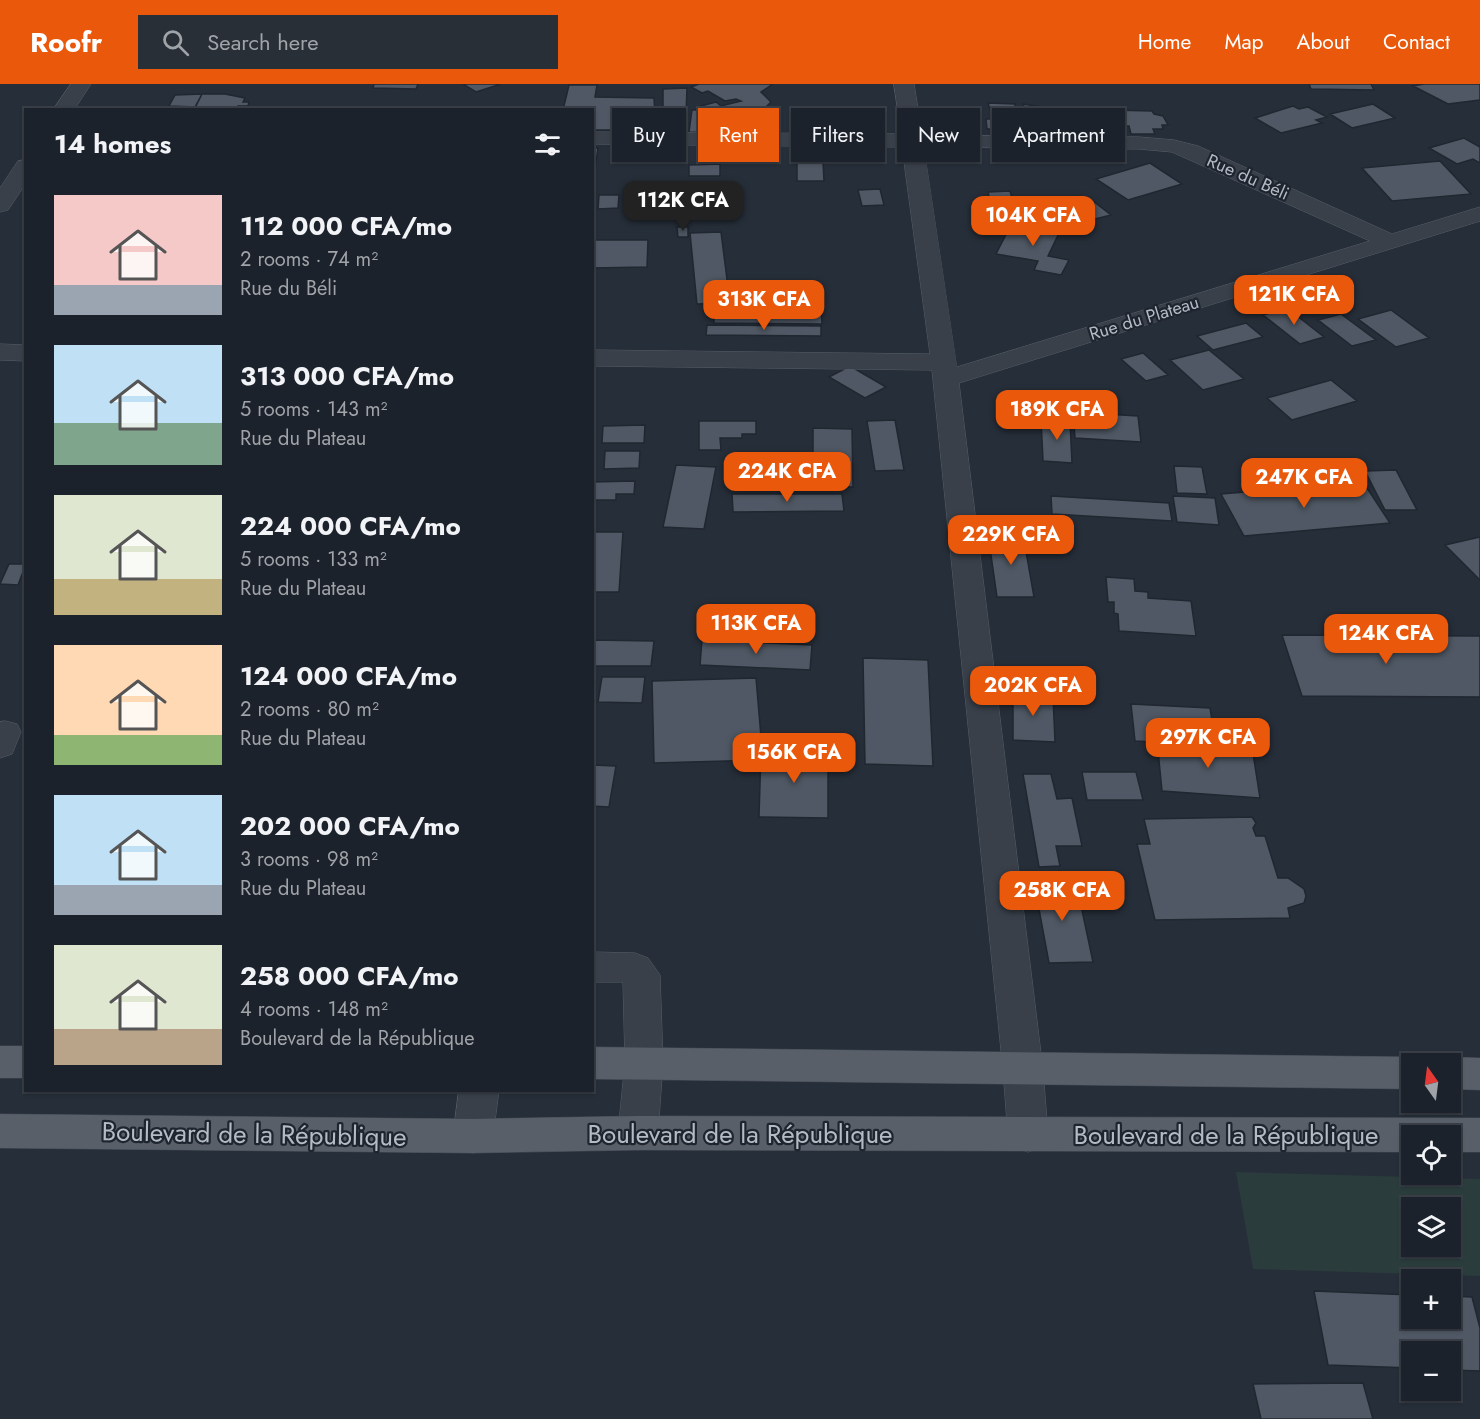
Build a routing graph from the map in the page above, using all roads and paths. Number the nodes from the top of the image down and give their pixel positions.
1 (81, 84) edge
2 (904, 84) edge
3 (64, 108) edge
4 (907, 108) edge
5 (594, 138) edge
6 (897, 141) edge
7 (980, 142) edge
8 (915, 162) edge
9 (24, 169) edge
10 (0, 205) edge
11 (1480, 214) edge
12 (1392, 242) junction
13 (0, 352) edge
14 (24, 352) edge
15 (594, 358) edge
16 (945, 371) junction
17 (594, 967) edge
18 (0, 1062) edge
19 (24, 1062) edge
20 (644, 1062) junction
21 (594, 1063) edge
22 (1023, 1070) junction
23 (1401, 1073) edge
24 (1461, 1073) edge
25 (1480, 1074) edge
26 (479, 1092) edge
27 (0, 1131) edge
28 (638, 1133) junction
29 (1028, 1135) junction
30 (1480, 1135) edge
31 (473, 1136) junction

1 - 3 street
2 - 4 street
5 - 6 street, Rue du Béli
7 - 12 street, Rue du Béli
8 - 16 street
9 - 10 street
11 - 12 street, Rue du Plateau
12 - 16 street, Rue du Plateau
13 - 14 street
15 - 16 street, Rue du Plateau
16 - 22 street
17 - 20 street
18 - 19 main road
20 - 21 main road
20 - 22 main road
20 - 28 street
22 - 23 main road
22 - 29 street
24 - 25 main road
26 - 31 street
27 - 31 main road, Boulevard de la République
28 - 29 main road, Boulevard de la République
28 - 31 main road, Boulevard de la République
29 - 30 main road, Boulevard de la République

